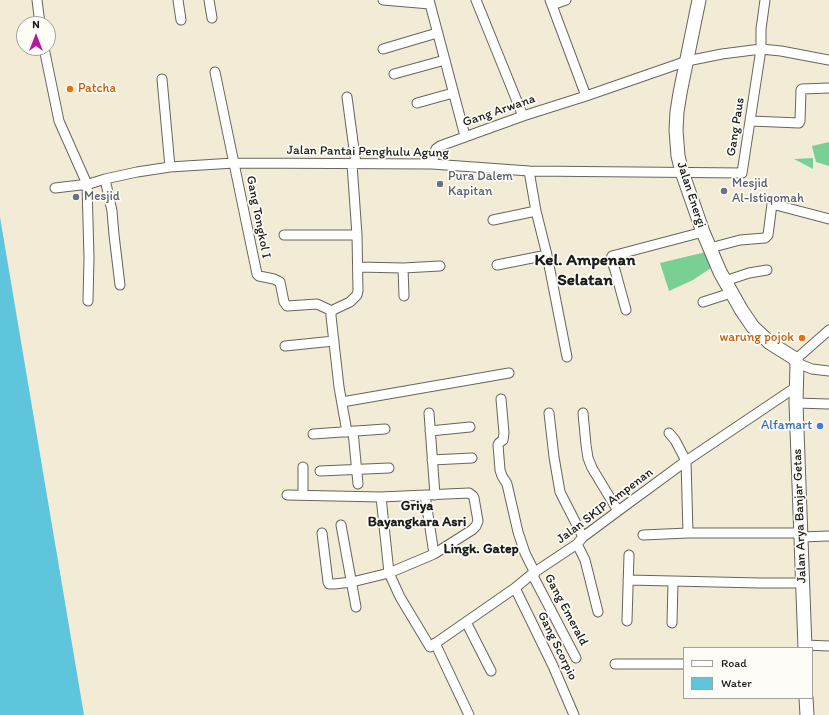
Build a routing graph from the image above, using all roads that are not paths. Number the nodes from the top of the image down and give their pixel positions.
1 (37, 0) edge
2 (178, 0) edge
3 (209, 0) edge
4 (383, 0) edge
5 (476, 0) edge
6 (566, 0) edge
7 (699, 0) edge
8 (765, 0) edge
9 (430, 2) edge
10 (551, 2) edge
11 (39, 16) edge
12 (212, 18) dead end
13 (181, 20) dead end
14 (437, 33) junction
15 (383, 50) dead end
16 (761, 50) junction
17 (46, 56) edge
18 (444, 60) junction
19 (829, 60) edge
20 (687, 61) junction
21 (216, 72) dead end
22 (394, 74) dead end
23 (162, 79) dead end
24 (829, 88) edge
25 (453, 93) junction
26 (586, 96) junction
27 (347, 97) dead end
28 (417, 103) dead end
29 (523, 116) junction
30 (751, 121) junction
31 (465, 136) junction
32 (234, 163) junction
33 (354, 164) junction
34 (432, 164) junction
35 (170, 167) junction
36 (529, 171) junction
37 (682, 172) junction
38 (105, 179) junction
39 (87, 184) junction
40 (56, 188) dead end
41 (536, 210) junction
42 (829, 219) edge
43 (493, 220) dead end
44 (703, 232) junction
45 (357, 234) junction
46 (284, 235) dead end
47 (710, 248) junction
48 (547, 255) junction
49 (497, 265) dead end
50 (440, 266) dead end
51 (358, 267) junction
52 (403, 268) junction
53 (767, 270) dead end
54 (725, 281) junction
55 (120, 285) dead end
56 (732, 293) junction
57 (404, 296) dead end
58 (88, 301) dead end
59 (703, 302) dead end
60 (626, 310) dead end
61 (332, 311) junction
62 (829, 330) edge
63 (334, 341) junction
64 (286, 346) dead end
65 (566, 357) dead end
66 (796, 362) junction
67 (829, 371) edge
68 (509, 372) dead end
69 (796, 387) junction
70 (501, 399) dead end
71 (342, 402) junction
72 (796, 403) junction
73 (829, 404) edge
74 (583, 412) dead end
75 (548, 413) dead end
76 (429, 414) dead end
77 (470, 428) dead end
78 (385, 430) dead end
79 (430, 431) junction
80 (350, 432) junction
81 (669, 433) dead end
82 (314, 434) dead end
83 (472, 458) dead end
84 (432, 460) junction
85 (686, 461) junction
86 (303, 467) dead end
87 (388, 468) dead end
88 (356, 469) junction
89 (320, 471) dead end
90 (358, 484) dead end
91 (435, 494) junction
92 (425, 495) junction
93 (287, 496) dead end
94 (303, 496) junction
95 (381, 497) junction
96 (618, 511) junction
97 (340, 525) dead end
98 (322, 533) dead end
99 (688, 533) junction
100 (643, 535) dead end
101 (800, 535) junction
102 (829, 536) edge
103 (580, 541) junction
104 (434, 554) junction
105 (629, 555) dead end
106 (389, 573) junction
107 (534, 574) junction
108 (628, 580) junction
109 (352, 582) junction
110 (673, 582) junction
111 (802, 583) junction
112 (514, 588) junction
113 (356, 607) dead end
114 (598, 612) dead end
115 (627, 621) dead end
116 (466, 622) junction
117 (672, 623) dead end
118 (433, 645) junction
119 (829, 646) edge
120 (805, 647) edge
121 (576, 658) dead end
122 (615, 664) dead end
123 (683, 664) edge
124 (491, 671) dead end
125 (806, 699) edge
126 (469, 715) edge
127 (574, 715) edge
128 (807, 715) edge

1 - 11 street
2 - 13 street
3 - 12 street
4 - 9 street
5 - 29 street
6 - 10 street
7 - 20 highway, Jalan Energi
8 - 16 street, Gang Paus
9 - 14 street
10 - 26 street
14 - 15 street
14 - 18 street
16 - 19 street, Gang Arwana
16 - 20 street, Gang Arwana
16 - 30 street, Gang Paus
17 - 39 street
18 - 22 street
18 - 25 street
20 - 26 street, Gang Arwana
20 - 37 highway, Jalan Energi
21 - 32 street
23 - 35 street
24 - 30 street
25 - 28 street
25 - 31 street
26 - 29 street, Gang Arwana
27 - 33 street
29 - 31 street, Gang Arwana
30 - 37 street, Gang Paus
31 - 34 street, Gang Arwana
32 - 33 street, Jalan Pantai Penghulu Agung
32 - 35 street, Jalan Pantai Penghulu Agung
32 - 61 street, Gang Tongkol I
33 - 34 street, Jalan Pantai Penghulu Agung
33 - 45 street
34 - 36 street, Jalan Pantai Penghulu Agung
35 - 38 street, Jalan Pantai Penghulu Agung
36 - 37 street, Jalan Pantai Penghulu Agung
36 - 41 street
37 - 44 highway, Jalan Energi
38 - 39 street, Jalan Pantai Penghulu Agung
38 - 55 street
39 - 40 street, Jalan Pantai Penghulu Agung
39 - 58 street
41 - 43 street
41 - 48 street
42 - 47 street
44 - 47 highway, Jalan Energi
44 - 60 street
45 - 46 street
45 - 51 street
47 - 54 highway, Jalan Energi
48 - 49 street
48 - 65 street
50 - 52 street
51 - 52 street
51 - 61 street
52 - 57 street
53 - 54 street
54 - 56 highway, Jalan Energi
56 - 59 street
56 - 66 highway, Jalan Energi
61 - 63 street
62 - 66 street
63 - 64 street
63 - 71 street
66 - 67 street
66 - 69 highway, Jalan Arya Banjar Getas
68 - 71 street
69 - 72 highway, Jalan Arya Banjar Getas
69 - 85 street, Jalan SKIP Ampenan
70 - 107 street, Gang Emerald
71 - 80 street
72 - 73 street
72 - 101 highway, Jalan Arya Banjar Getas
74 - 96 street
75 - 103 street
76 - 79 street
77 - 79 street
78 - 80 street
79 - 84 street
80 - 82 street
80 - 88 street
81 - 85 street
83 - 84 street
84 - 91 street
85 - 96 street, Jalan SKIP Ampenan
85 - 99 street
86 - 94 street
87 - 88 street
88 - 89 street
88 - 90 street
91 - 92 street
91 - 104 street
92 - 95 street
92 - 104 street
93 - 94 street
94 - 95 street
95 - 106 street
96 - 103 street, Jalan SKIP Ampenan
97 - 109 street
98 - 109 street
99 - 100 street
99 - 101 street
101 - 102 street
101 - 111 highway, Jalan Arya Banjar Getas
103 - 107 street, Jalan SKIP Ampenan
103 - 114 street
104 - 106 street
105 - 108 street
106 - 109 street
106 - 118 street
107 - 112 street, Jalan SKIP Ampenan
107 - 121 street, Gang Emerald
108 - 110 street
108 - 115 street
109 - 113 street
110 - 111 street
110 - 117 street
111 - 120 highway, Jalan Arya Banjar Getas
112 - 116 street, Jalan SKIP Ampenan
112 - 127 street, Gang Scorpio
116 - 118 street, Jalan SKIP Ampenan
116 - 124 street
118 - 126 street
119 - 120 street
122 - 123 street
125 - 128 highway

